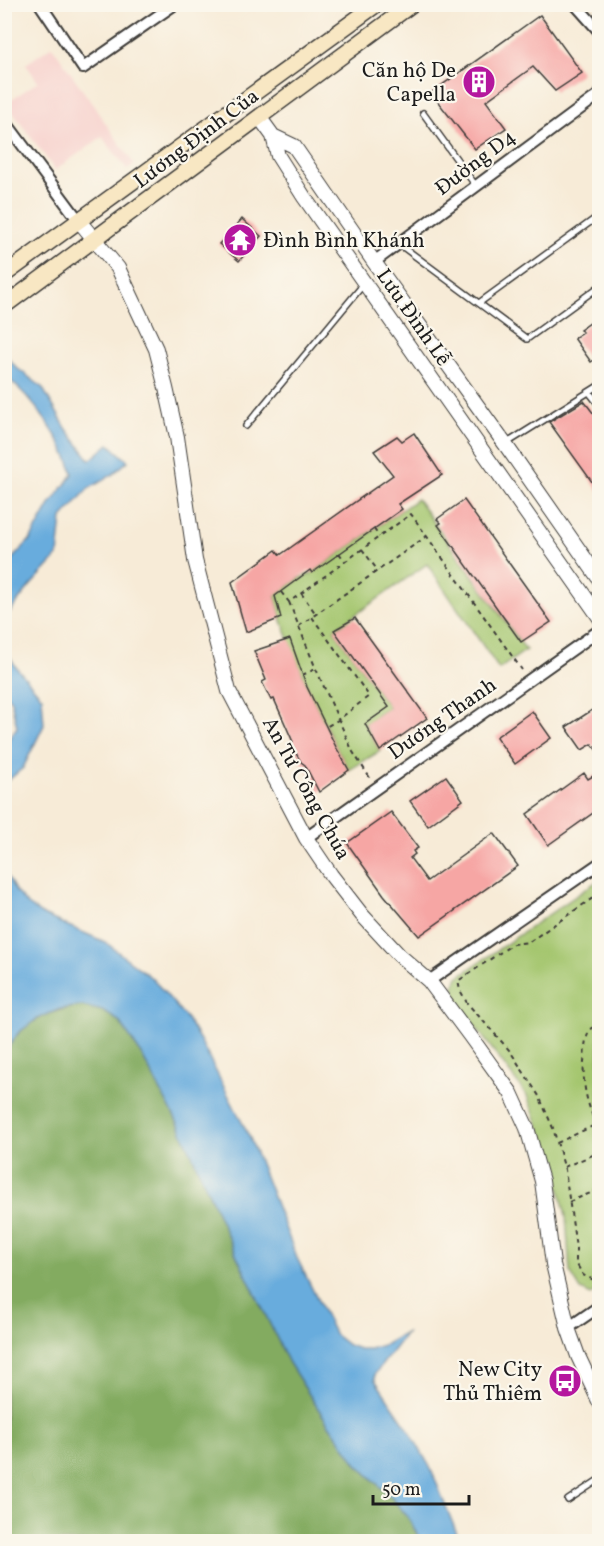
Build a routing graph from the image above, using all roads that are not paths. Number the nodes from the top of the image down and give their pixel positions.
1 (40, 4) edge
2 (176, 4) edge
3 (377, 4) edge
4 (412, 4) edge
5 (575, 4) edge
6 (600, 32) edge
7 (600, 94) edge
8 (423, 113) dead end
9 (260, 117) junction
10 (4, 120) edge
11 (273, 136) junction
12 (476, 186) junction
13 (600, 215) edge
14 (80, 221) junction
15 (94, 240) junction
16 (399, 244) junction
17 (374, 262) junction
18 (4, 275) edge
19 (364, 284) junction
20 (600, 285) edge
21 (479, 303) junction
22 (4, 306) edge
23 (600, 385) edge
24 (589, 392) junction
25 (600, 406) edge
26 (246, 426) dead end
27 (505, 444) junction
28 (600, 580) edge
29 (600, 618) edge
30 (600, 630) edge
31 (306, 838) junction
32 (600, 863) edge
33 (429, 981) junction
34 (600, 1306) edge
35 (568, 1328) junction
36 (600, 1403) edge
37 (600, 1479) edge
38 (568, 1500) dead end

1 - 2 street
3 - 14 main road, Lương Định Của
4 - 9 main road, Lương Định Của
5 - 6 street
7 - 12 street, Đường D4
8 - 12 lane
9 - 11 street
9 - 15 main road, Lương Định Của
10 - 14 street
11 - 17 street, Lưu Đình Lễ
11 - 19 street, Lưu Đình Lễ
12 - 16 street, Đường D4
13 - 21 lane
14 - 15 street, An Tư Công Chúa
14 - 18 main road, Lương Định Của
15 - 22 main road, Lương Định Của
15 - 31 street, An Tư Công Chúa
16 - 17 street, Đường D4
16 - 21 lane
17 - 27 street, Lưu Đình Lễ
19 - 26 lane
19 - 29 street, Lưu Đình Lễ
20 - 21 lane
23 - 24 lane
24 - 25 lane
24 - 27 lane
27 - 28 street, Lưu Đình Lễ
30 - 31 street, Dương Thanh
31 - 33 street, An Tư Công Chúa
32 - 33 street
33 - 35 street, An Tư Công Chúa
34 - 35 street
35 - 36 street, An Tư Công Chúa
37 - 38 lane

